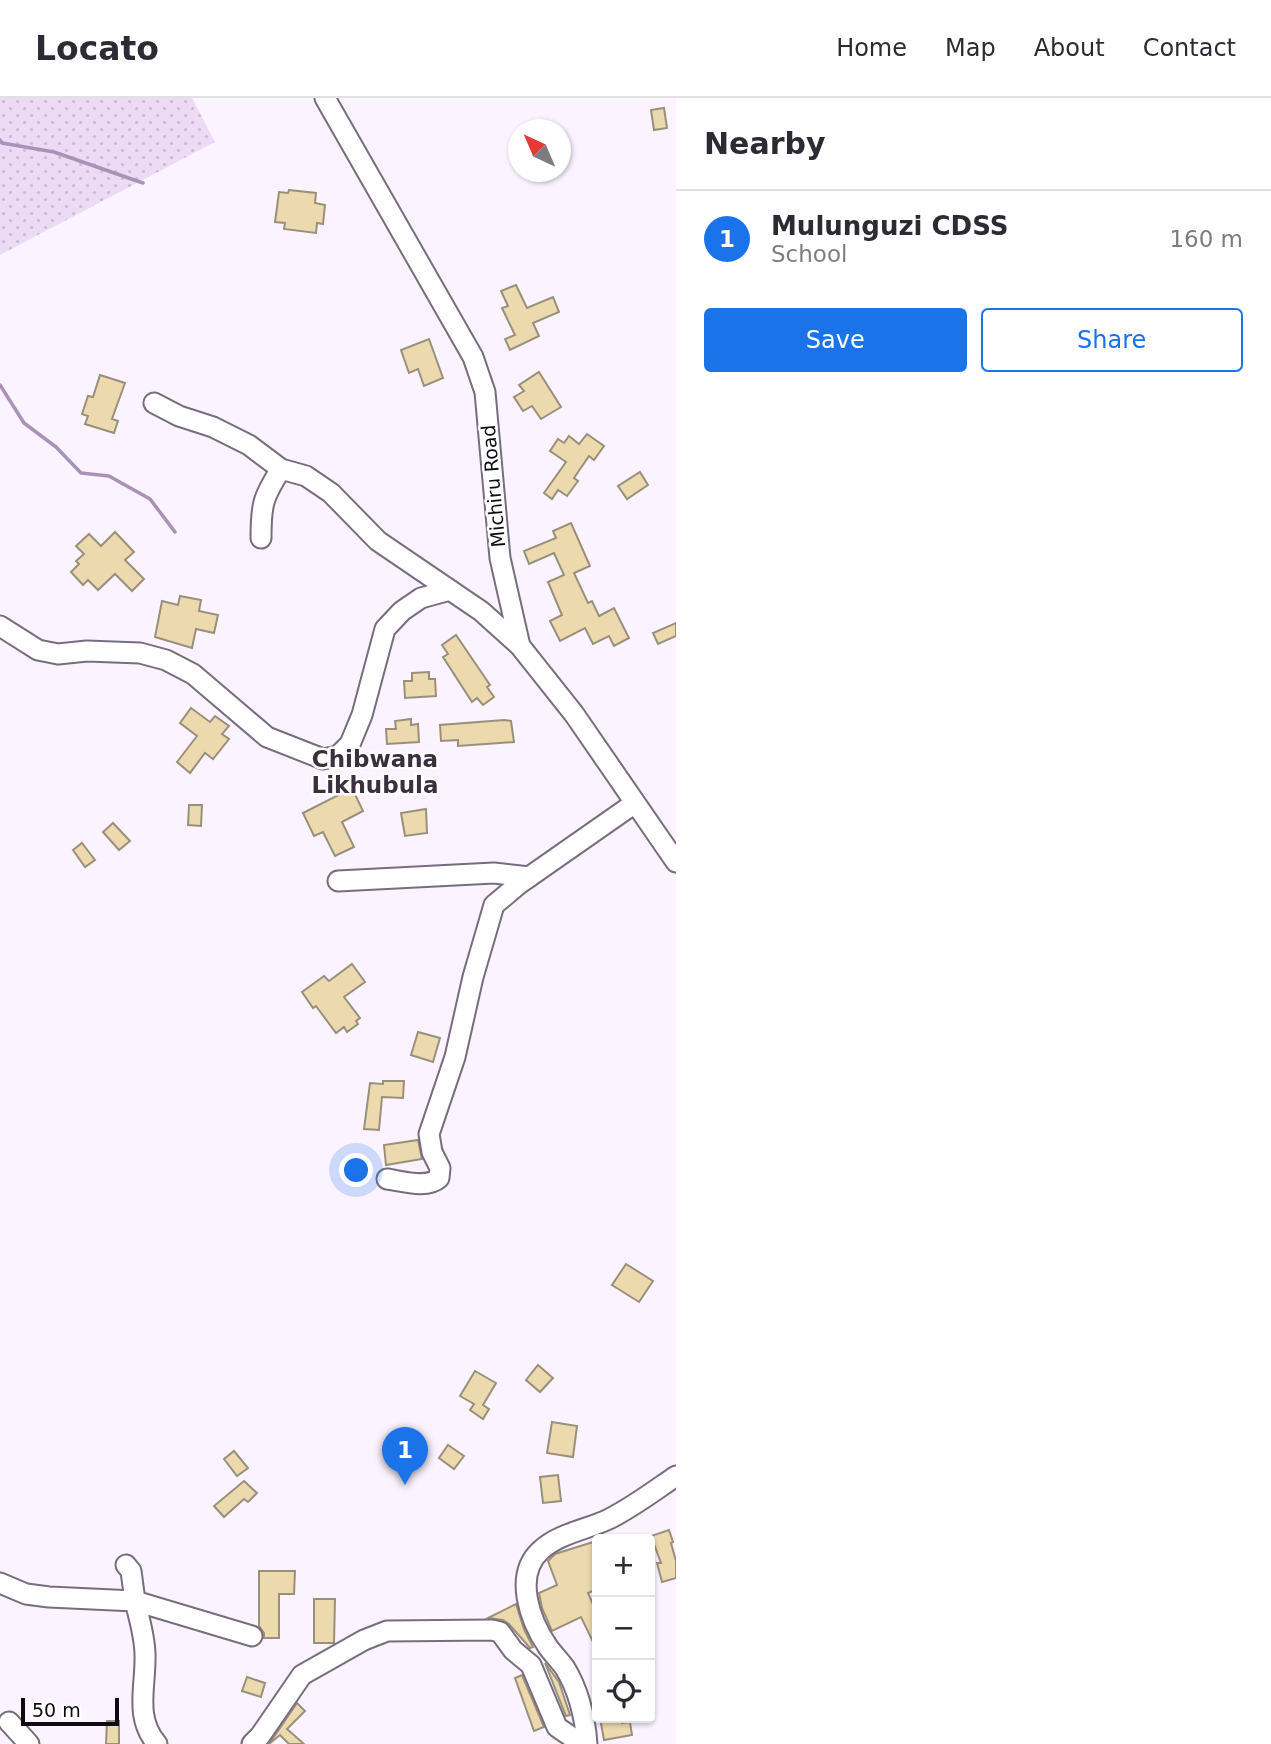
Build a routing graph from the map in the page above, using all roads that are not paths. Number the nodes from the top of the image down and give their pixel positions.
1 (325, 98) edge
2 (154, 403) dead end
3 (281, 469) junction
4 (261, 538) dead end
5 (450, 590) junction
6 (0, 626) edge
7 (520, 646) junction
8 (635, 803) junction
9 (676, 862) edge
10 (529, 877) junction
11 (338, 881) dead end
12 (387, 1179) dead end
13 (676, 1476) edge
14 (126, 1565) dead end
15 (0, 1584) edge
16 (135, 1601) junction
17 (252, 1636) dead end
18 (9, 1722) dead end
19 (29, 1744) edge
20 (157, 1744) edge
21 (252, 1744) edge
22 (585, 1744) edge

1 - 7 street, Michiru Road
2 - 3 street
3 - 4 street
3 - 5 street
5 - 6 street
5 - 7 street
7 - 8 street, Michiru Road
8 - 9 street, Michiru Road
8 - 10 street
10 - 11 street
10 - 12 street
13 - 22 street
14 - 16 street
15 - 16 street
16 - 17 street
16 - 20 street
18 - 19 street
21 - 22 street

